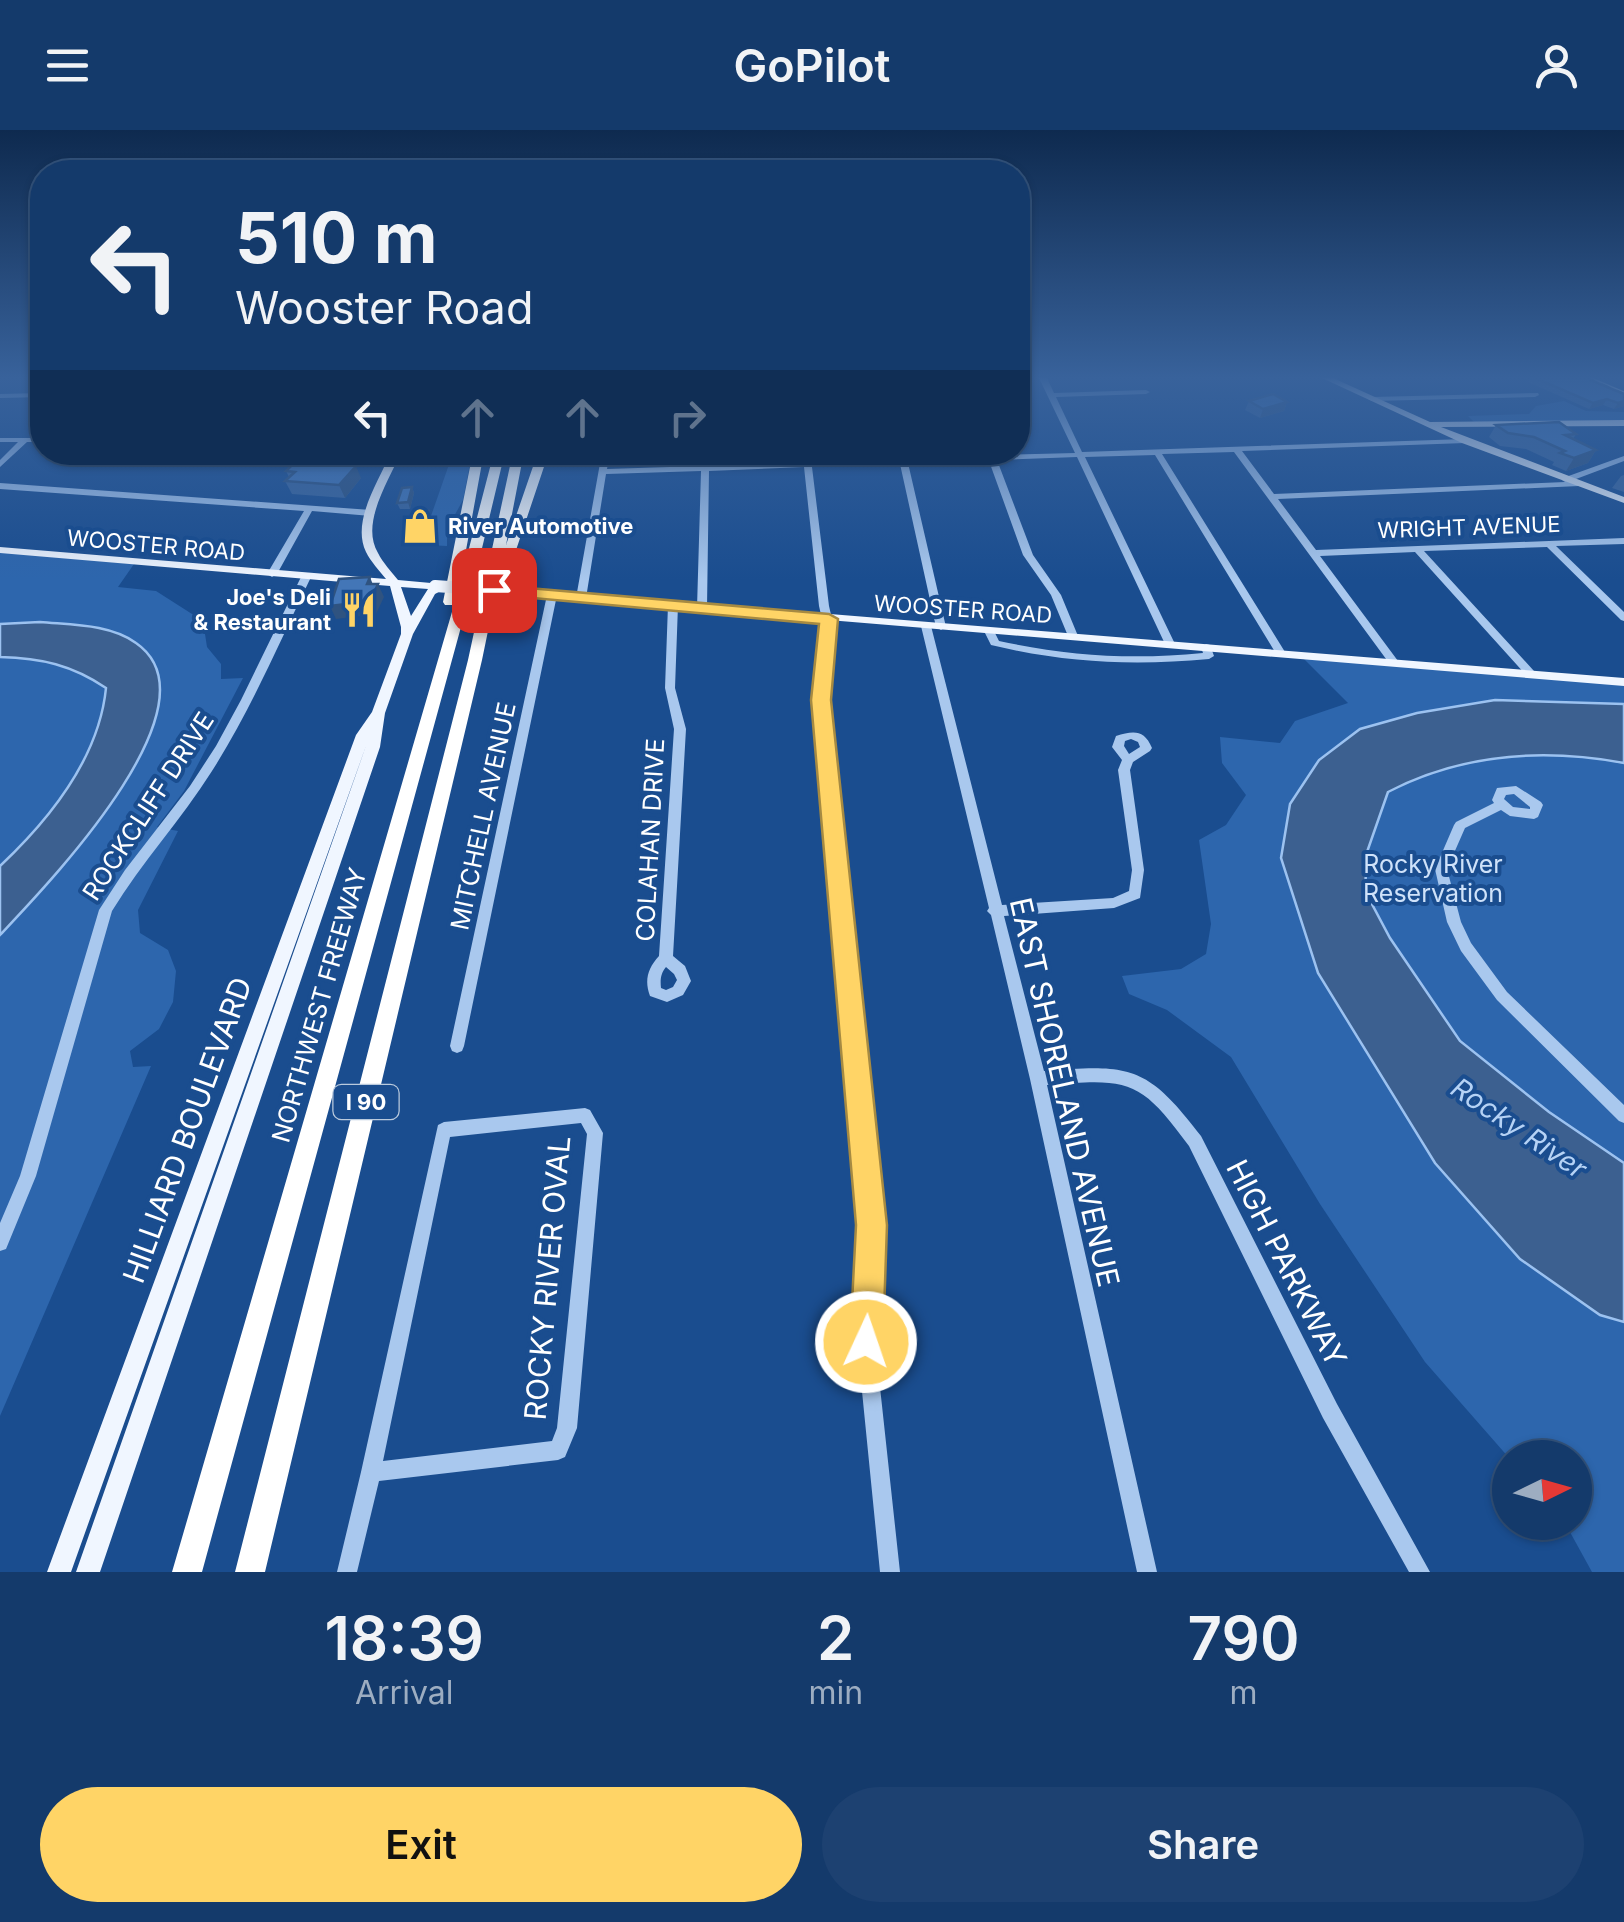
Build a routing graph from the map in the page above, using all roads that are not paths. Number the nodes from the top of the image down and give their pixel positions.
1 (20, 445) edge
2 (1077, 445) edge
3 (1356, 445) edge
4 (1476, 445) edge
5 (1237, 450) junction
6 (1156, 452) junction
7 (1030, 455) edge
8 (1082, 455) junction
9 (1624, 458) edge
10 (0, 465) edge
11 (391, 465) edge
12 (476, 465) edge
13 (496, 465) edge
14 (515, 465) edge
15 (539, 465) edge
16 (603, 465) edge
17 (704, 465) edge
18 (808, 465) joint
19 (904, 465) edge
20 (995, 465) edge
21 (704, 469) junction
22 (602, 472) junction
23 (1566, 480) junction
24 (1579, 484) junction
25 (0, 486) edge
26 (1272, 497) junction
27 (1624, 500) edge
28 (310, 507) junction
29 (371, 513) junction
30 (1624, 541) edge
31 (1550, 545) junction
32 (1417, 549) junction
33 (0, 550) edge
34 (1316, 553) junction
35 (272, 574) junction
36 (306, 577) junction
37 (393, 582) junction
38 (436, 588) junction
39 (552, 595) junction
40 (581, 598) junction
41 (673, 606) junction
42 (702, 608) junction
43 (1624, 618) edge
44 (829, 619) junction
45 (934, 627) junction
46 (989, 630) junction
47 (481, 631) junction
48 (407, 634) junction
49 (1073, 636) junction
50 (1170, 644) junction
51 (1206, 647) junction
52 (1280, 652) junction
53 (1393, 661) junction
54 (442, 667) junction
55 (1530, 674) junction
56 (1624, 682) edge
57 (378, 713) junction
58 (1128, 760) dead end
59 (1502, 804) dead end
60 (994, 910) junction
61 (666, 958) dead end
62 (457, 1046) dead end
63 (1038, 1079) junction
64 (1624, 1116) edge
65 (0, 1243) edge
66 (371, 1472) junction
67 (58, 1572) edge
68 (88, 1572) edge
69 (186, 1572) edge
70 (250, 1572) edge
71 (346, 1572) edge
72 (890, 1572) edge
73 (1147, 1572) edge
74 (1420, 1572) edge

1 - 10 street
2 - 8 street
3 - 5 street
4 - 23 main road
5 - 6 street
5 - 26 street
6 - 8 street
6 - 52 street
7 - 8 street
8 - 50 street
9 - 23 street
11 - 29 main road
12 - 54 highway
13 - 54 highway, NORTHWEST FREEWAY / I 90
14 - 47 highway, I 90
15 - 47 highway
16 - 22 street
17 - 21 street
18 - 21 street
18 - 44 street
19 - 45 street, EAST SHORELAND AVENUE
20 - 49 street
21 - 22 street
21 - 42 street
22 - 40 street
23 - 24 main road
24 - 26 street
24 - 27 main road
25 - 28 street
26 - 34 street
28 - 29 street
28 - 35 street
29 - 37 main road
30 - 31 street, WRIGHT AVENUE
31 - 32 street, WRIGHT AVENUE
31 - 43 street
32 - 34 street, WRIGHT AVENUE
32 - 55 street
33 - 35 main road, WOOSTER ROAD
34 - 53 street
35 - 36 main road, WOOSTER ROAD
36 - 37 main road, WOOSTER ROAD
36 - 65 street, ROCKCLIFF DRIVE
37 - 38 main road, WOOSTER ROAD
37 - 48 main road
38 - 39 main road, WOOSTER ROAD, bridge
38 - 48 main road, HILLIARD BOULEVARD
39 - 40 main road, WOOSTER ROAD
39 - 62 street, MITCHELL AVENUE
40 - 41 main road, WOOSTER ROAD
41 - 42 main road, WOOSTER ROAD
41 - 61 street, COLAHAN DRIVE
42 - 44 main road, WOOSTER ROAD
44 - 45 main road, WOOSTER ROAD
44 - 72 street
45 - 46 main road, WOOSTER ROAD
45 - 60 street, EAST SHORELAND AVENUE
46 - 49 main road, WOOSTER ROAD
46 - 51 street
47 - 70 highway, I 90
48 - 57 main road, HILLIARD BOULEVARD
49 - 50 main road, WOOSTER ROAD
50 - 51 main road, WOOSTER ROAD
51 - 52 main road, WOOSTER ROAD
52 - 53 main road, WOOSTER ROAD
53 - 55 main road, WOOSTER ROAD
54 - 69 highway, NORTHWEST FREEWAY / I 90
55 - 56 main road, WOOSTER ROAD
57 - 67 main road, HILLIARD BOULEVARD
57 - 68 main road, HILLIARD BOULEVARD
58 - 60 street
59 - 64 street
60 - 63 street, EAST SHORELAND AVENUE
63 - 73 street, EAST SHORELAND AVENUE
63 - 74 street, HIGH PARKWAY
66 - 66 street, ROCKY RIVER OVAL
66 - 71 street, ROCKY RIVER OVAL

